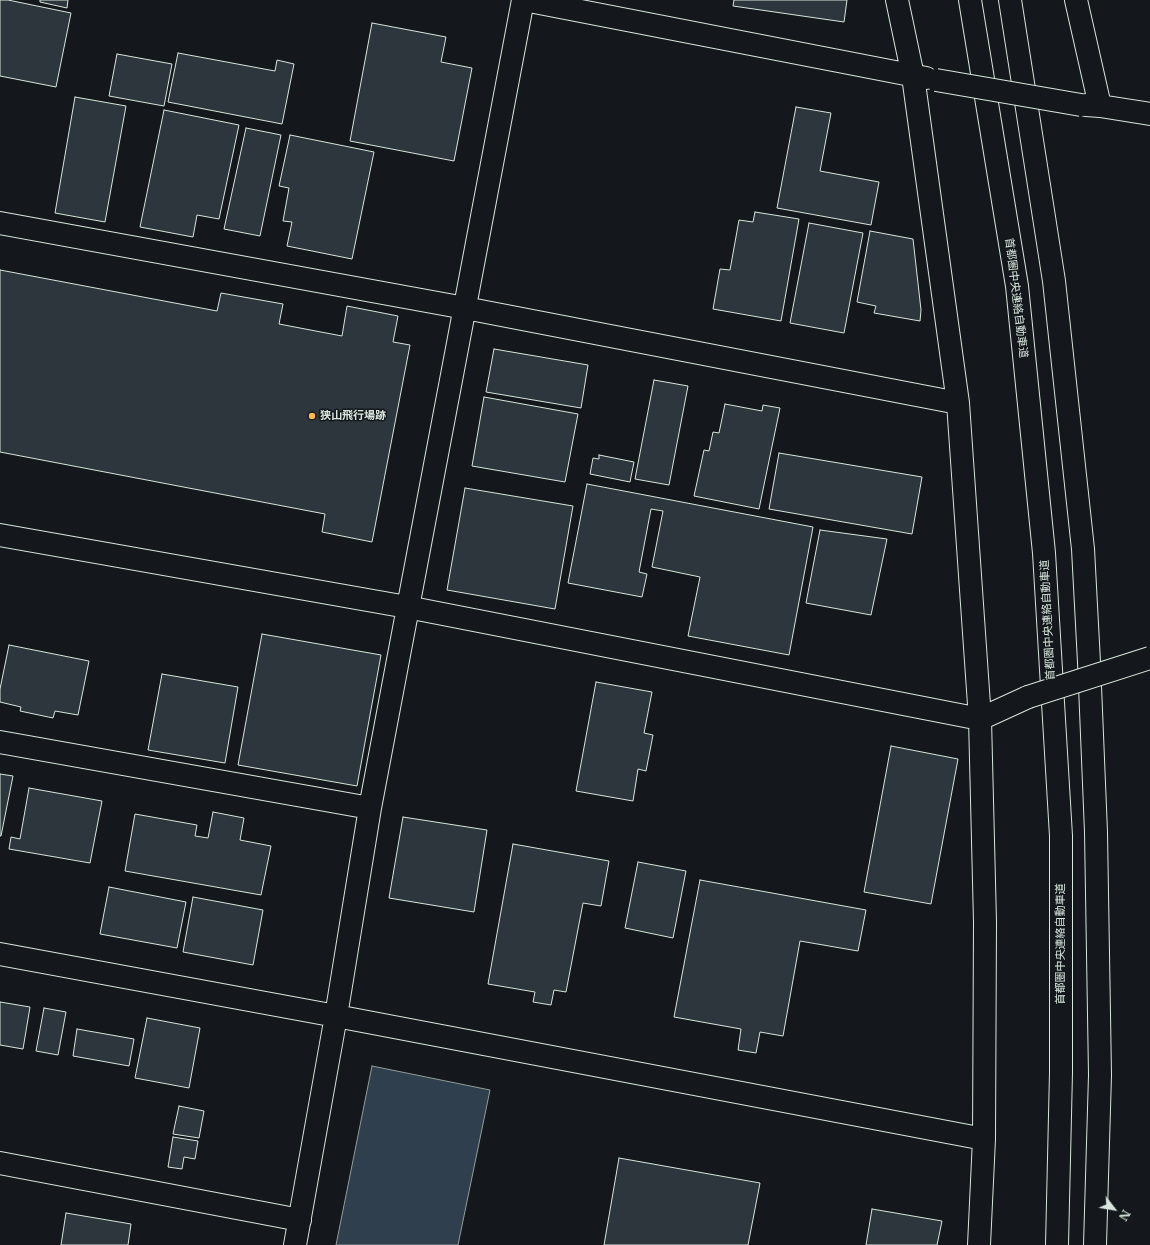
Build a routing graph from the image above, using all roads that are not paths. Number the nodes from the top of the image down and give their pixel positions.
1 (524, 0) edge
2 (897, 0) edge
3 (970, 0) edge
4 (1010, 0) edge
5 (1076, 0) edge
6 (913, 76) junction
7 (1090, 106) junction
8 (1150, 114) edge
9 (0, 223) edge
10 (465, 308) junction
11 (958, 403) junction
12 (0, 535) edge
13 (407, 607) junction
14 (1150, 658) edge
15 (980, 719) junction
16 (0, 742) edge
17 (370, 808) junction
18 (0, 954) edge
19 (336, 1016) junction
20 (984, 1139) junction
21 (0, 1163) edge
22 (300, 1220) junction
23 (295, 1245) edge
24 (979, 1245) edge
25 (1057, 1245) edge
26 (1095, 1245) edge

1 - 6 main road
1 - 10 main road
2 - 6 main road
3 - 25 main road, 首都圏中央連絡自動車道
4 - 26 main road
5 - 7 main road
6 - 7 main road, bridge
6 - 11 main road
7 - 8 main road
9 - 10 main road
10 - 11 main road
10 - 13 main road
11 - 15 main road
12 - 13 main road
13 - 15 main road
13 - 17 main road
14 - 15 main road, bridge
15 - 20 main road
16 - 17 main road
17 - 19 main road
18 - 19 main road
19 - 20 main road
19 - 22 main road
20 - 24 main road
21 - 22 main road
22 - 23 main road

